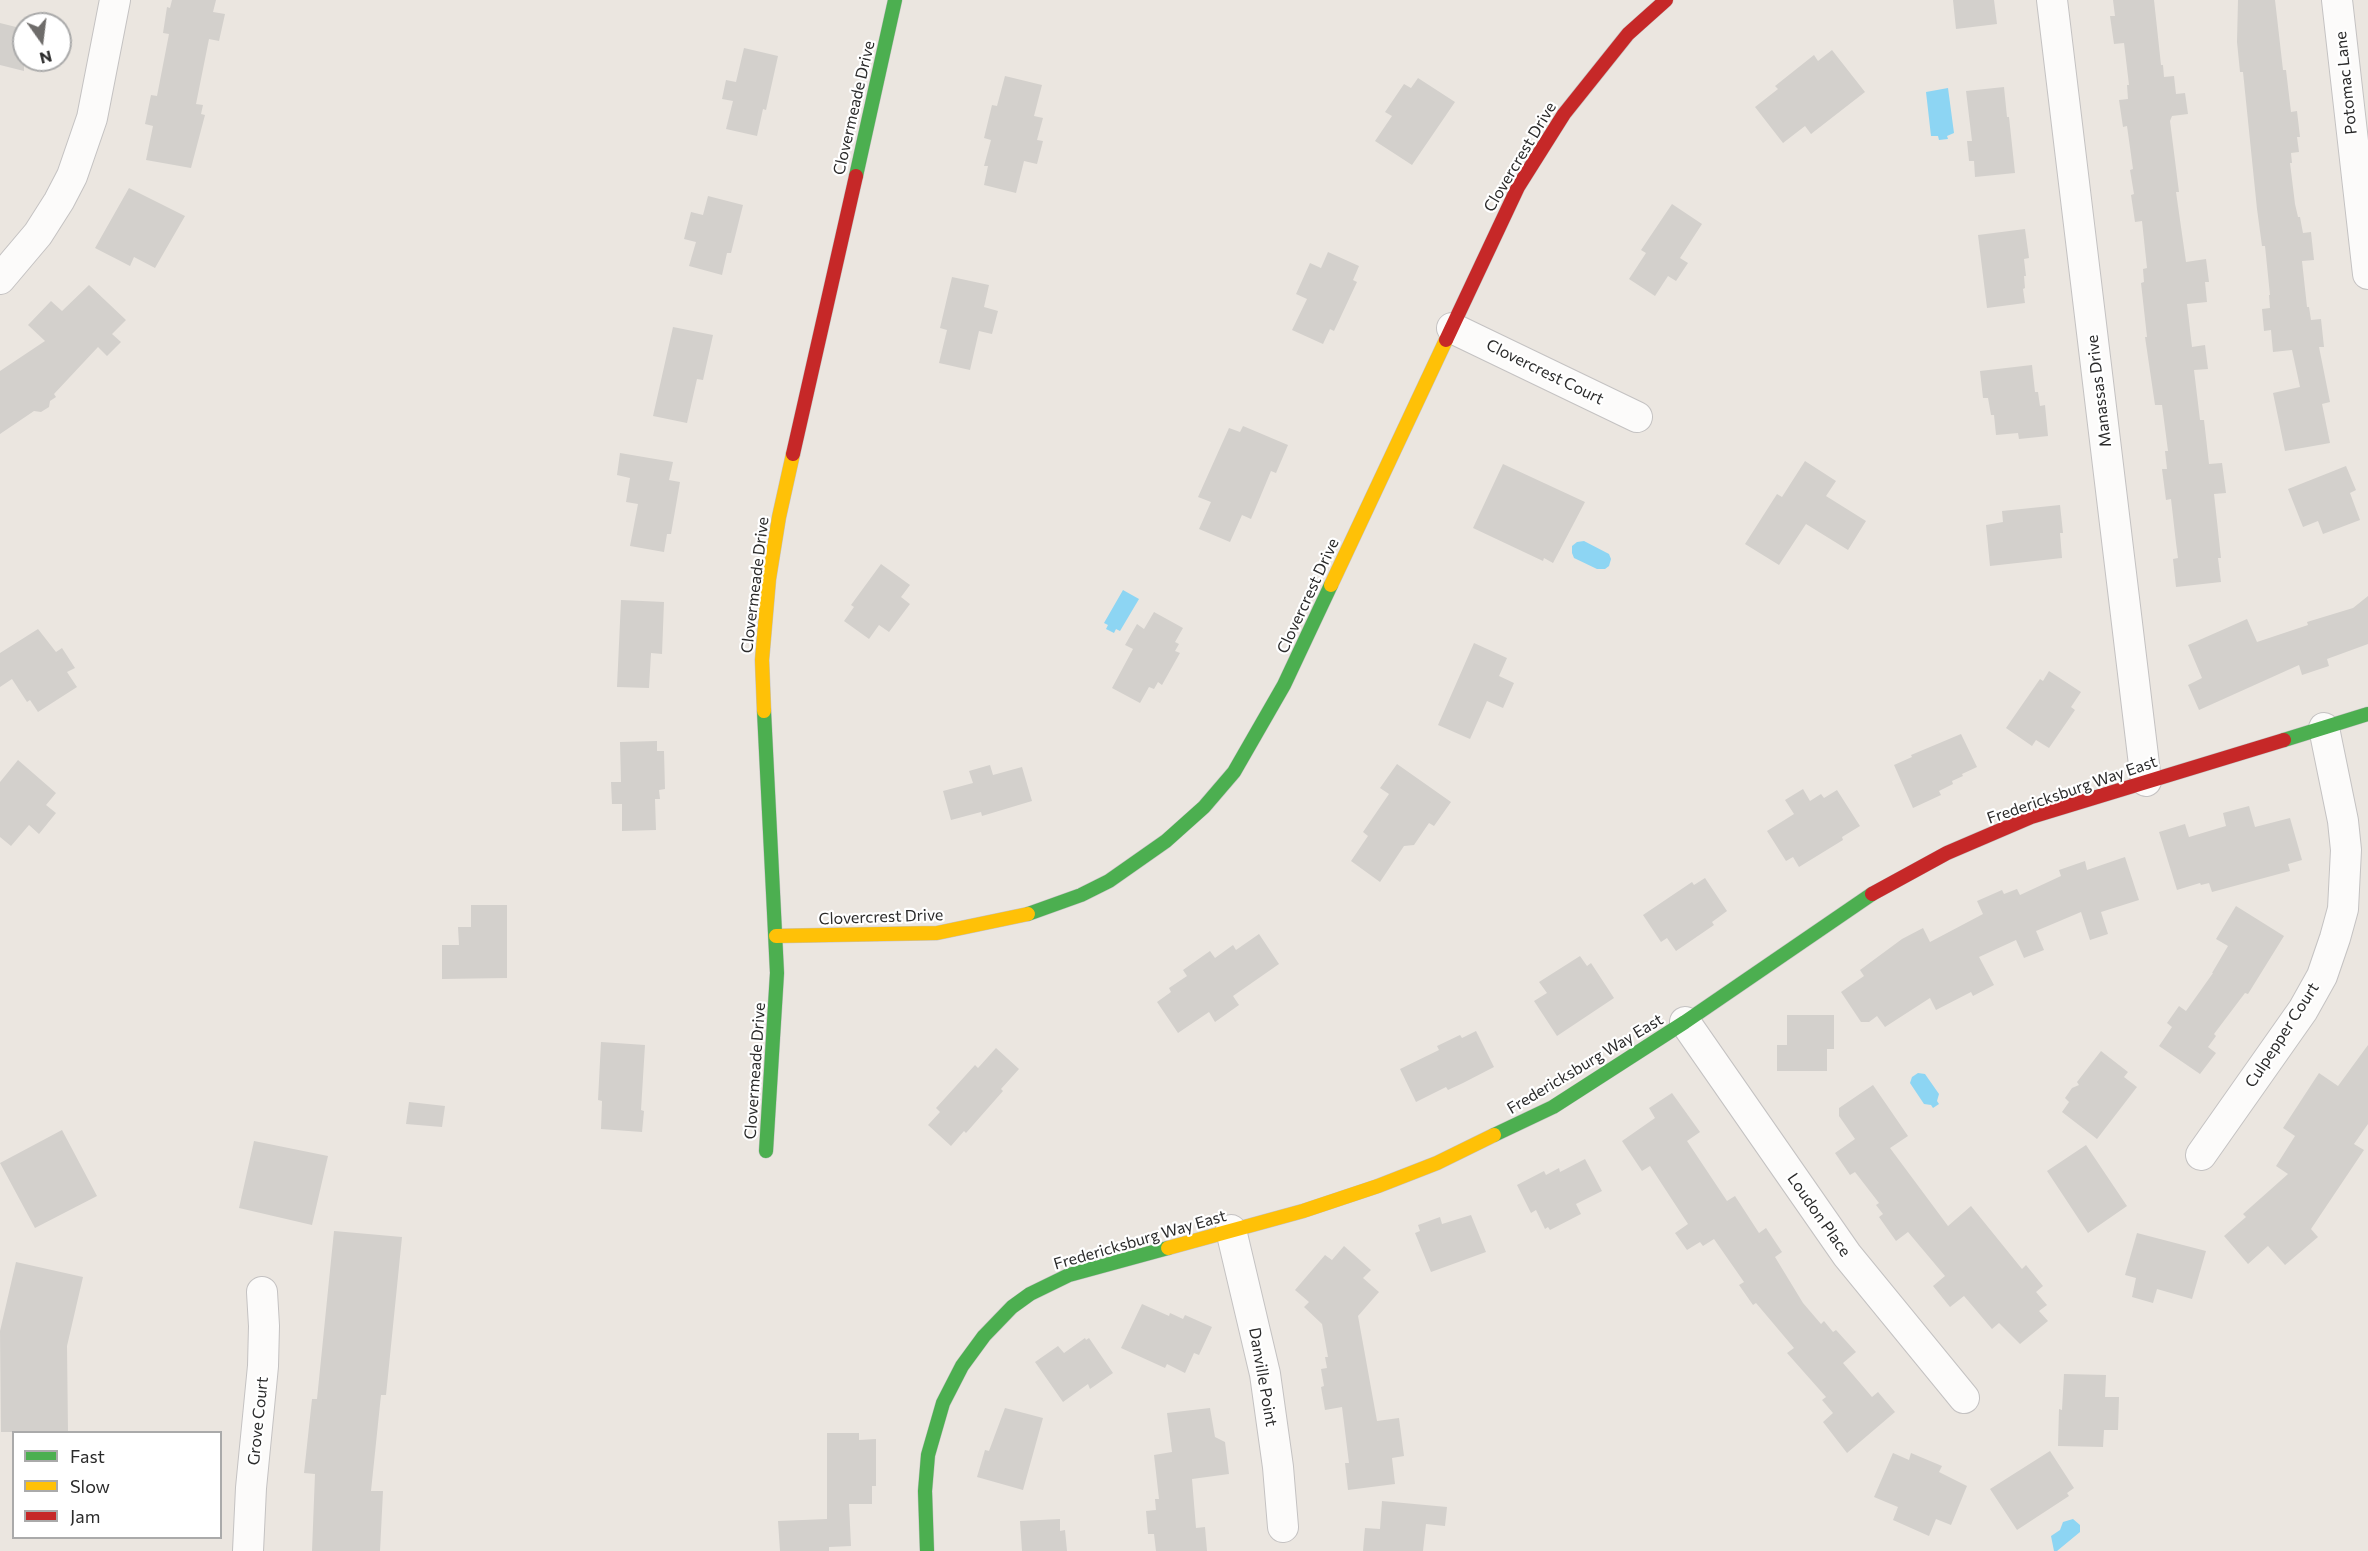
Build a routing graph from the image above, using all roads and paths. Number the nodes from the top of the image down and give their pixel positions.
1 (114, 0) edge
2 (895, 0) edge
3 (1666, 0) edge
4 (2052, 0) edge
5 (2337, 0) edge
6 (2368, 274) edge
7 (0, 279) edge
8 (1452, 328) junction
9 (1637, 417) dead end
10 (2368, 714) edge
11 (2324, 728) junction
12 (2146, 781) junction
13 (776, 936) junction
14 (1685, 1022) junction
15 (766, 1151) dead end
16 (2201, 1155) dead end
17 (1231, 1230) junction
18 (262, 1292) dead end
19 (1964, 1398) dead end
20 (1283, 1527) dead end
21 (248, 1551) edge
22 (927, 1551) edge

1 - 7 street
2 - 13 street, Clovermeade Drive
3 - 8 street, Clovercrest Drive
4 - 12 street, Manassas Drive
5 - 6 street, Potomac Lane
8 - 9 street, Clovercrest Court
8 - 13 street, Clovercrest Drive
10 - 11 street, Fredericksburg Way East
11 - 12 street, Fredericksburg Way East
11 - 16 street, Culpepper Court
12 - 14 street, Fredericksburg Way East
13 - 15 street, Clovermeade Drive
14 - 17 street, Fredericksburg Way East
14 - 19 street, Loudon Place
17 - 20 street, Danville Point
17 - 22 street, Fredericksburg Way East
18 - 21 street, Grove Court

